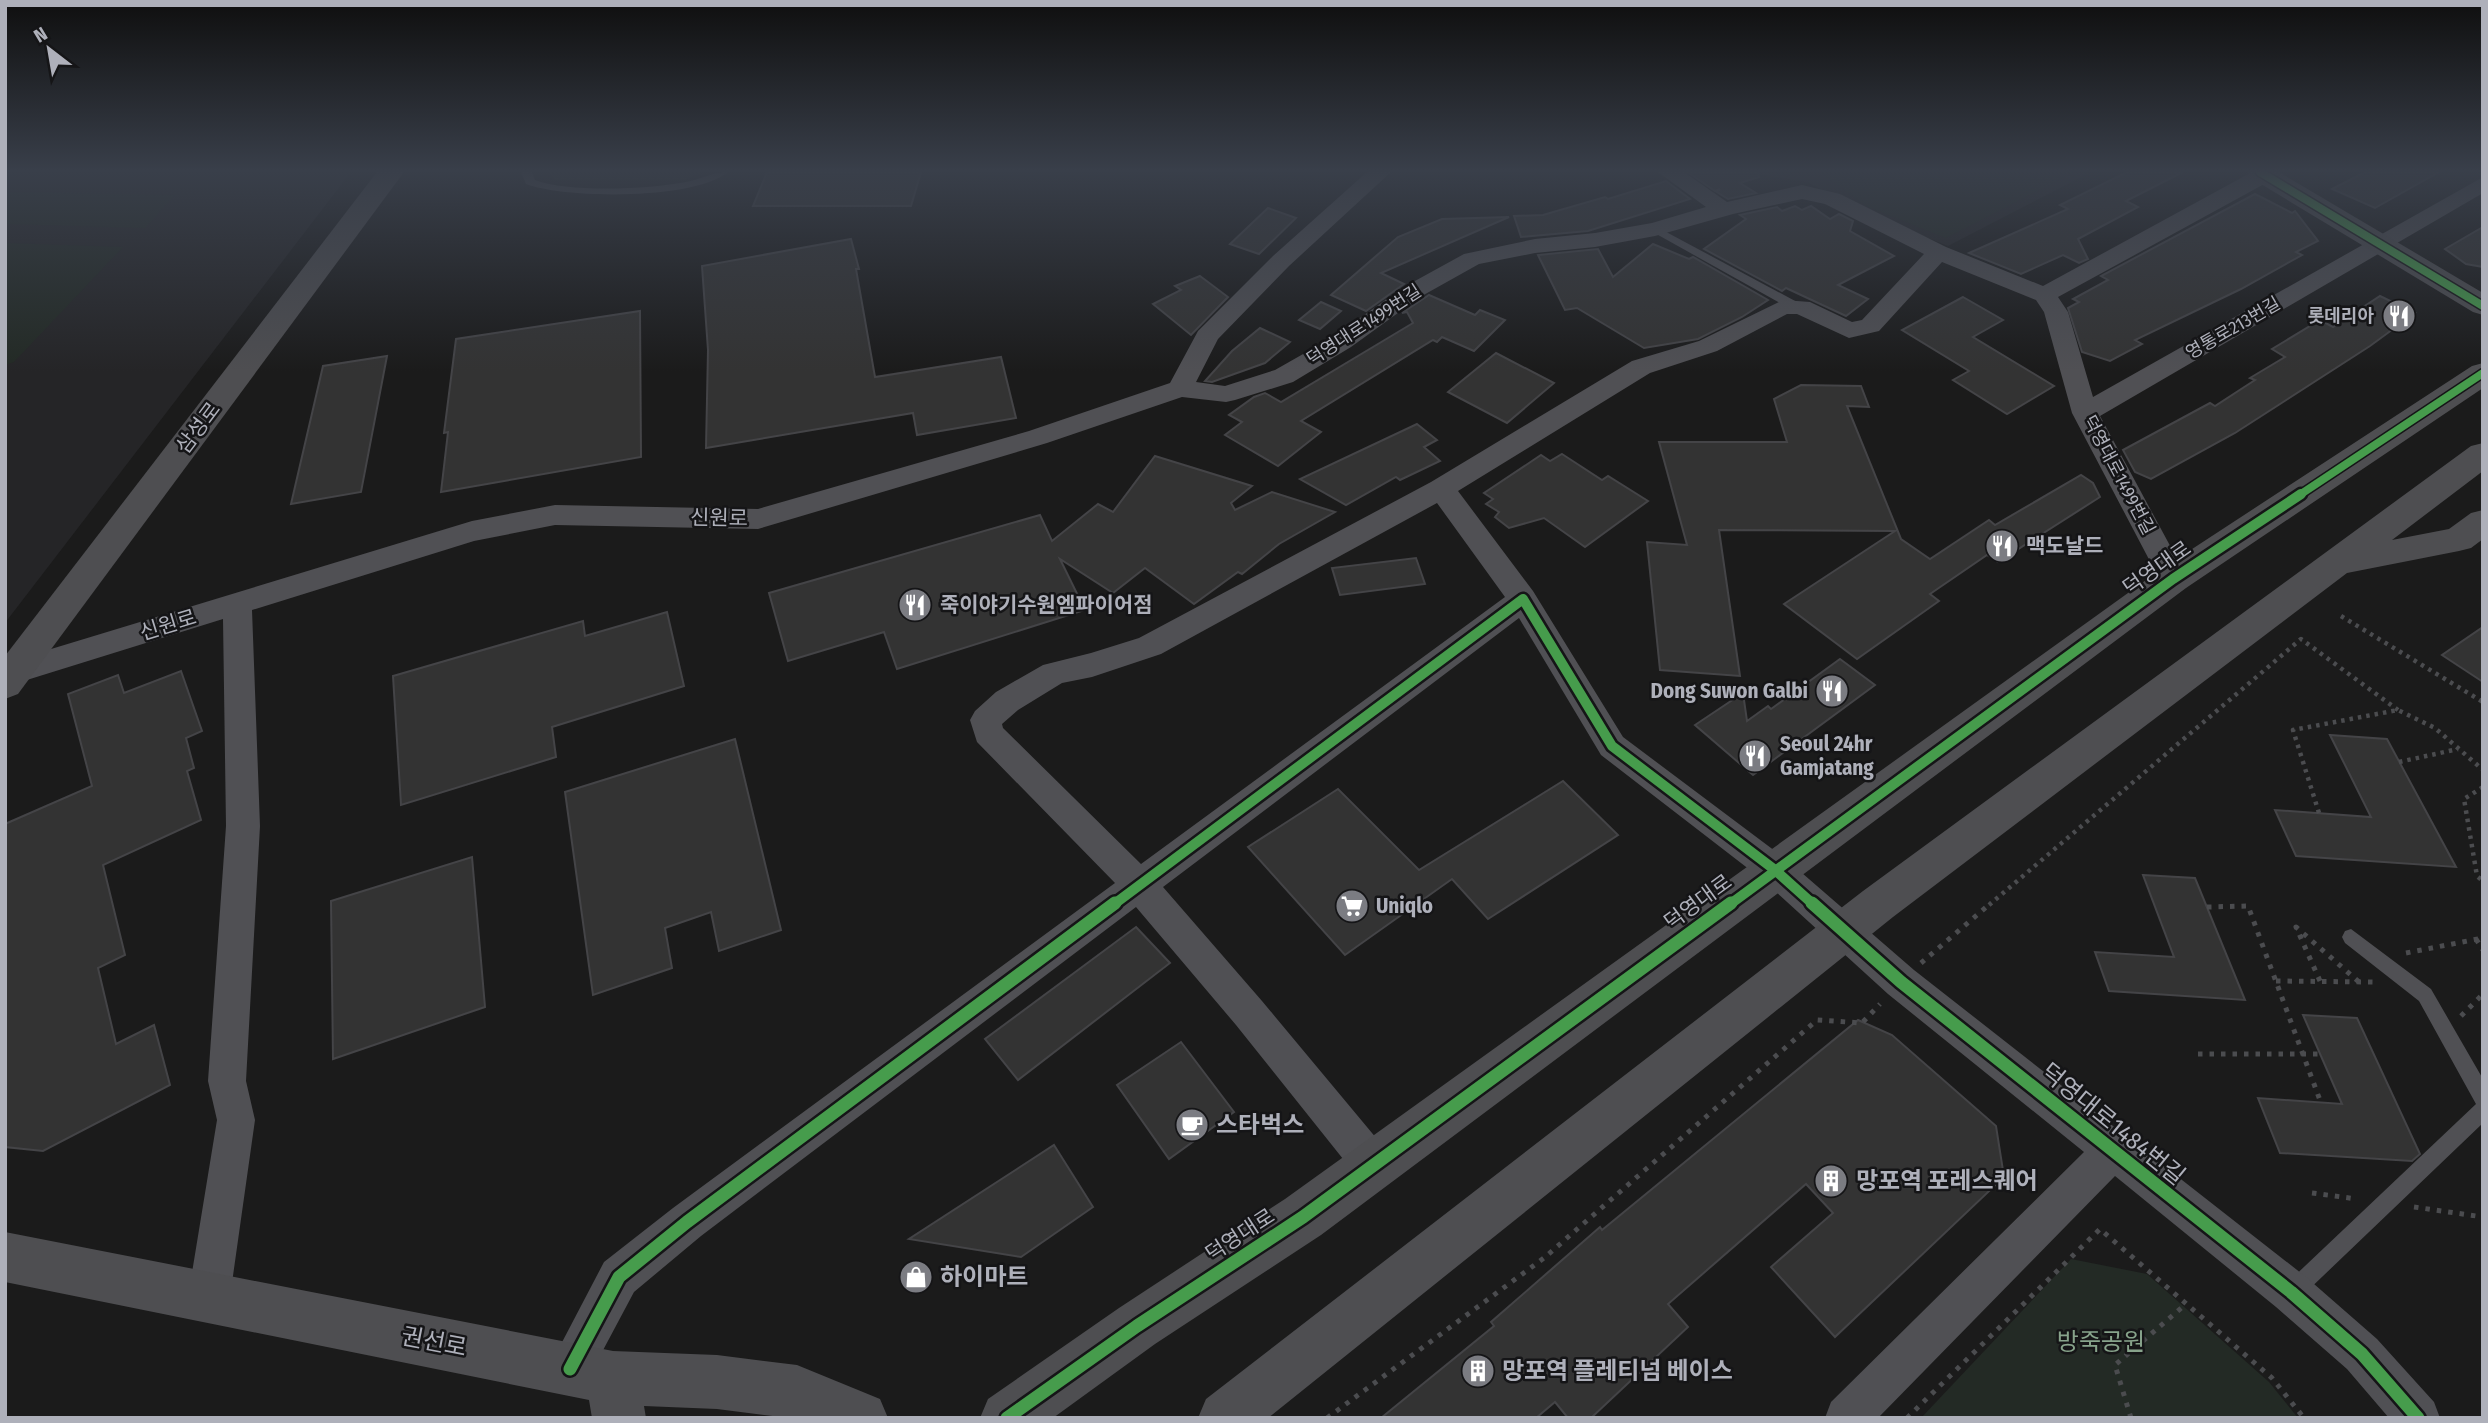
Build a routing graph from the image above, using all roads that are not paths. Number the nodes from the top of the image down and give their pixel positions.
1 (341, 238) edge
2 (1305, 238) edge
3 (1604, 238) edge
4 (1671, 238) edge
5 (1912, 238) edge
6 (2147, 238) edge
7 (2372, 238) edge
8 (2388, 238) edge
9 (2380, 243) junction
10 (1938, 251) junction
11 (2044, 295) junction
12 (1793, 305) junction
13 (2483, 306) edge
14 (2483, 373) edge
15 (1181, 389) junction
16 (2085, 413) junction
17 (2483, 454) edge
18 (1441, 489) junction
19 (2483, 522) edge
20 (2337, 563) junction
21 (2173, 579) junction
22 (1523, 598) junction
23 (237, 603) junction
24 (8, 677) edge
25 (1775, 870) junction
26 (1139, 885) junction
27 (1844, 931) junction
28 (2351, 937) dead end
29 (2483, 1098) edge
30 (2483, 1110) edge
31 (2113, 1150) junction
32 (1373, 1165) junction
33 (5, 1257) edge
34 (2291, 1292) junction
35 (209, 1297) junction
36 (601, 1388) edge
37 (861, 1418) edge
38 (1007, 1418) edge
39 (1225, 1418) edge
40 (1847, 1418) edge
41 (2418, 1418) edge

1 - 24 street, 삼성로
2 - 15 street
3 - 15 street, 덕영대로1499번길
4 - 12 lane
5 - 10 street, 덕영대로1499번길
6 - 11 street
7 - 9 street
8 - 9 street, 영통로213번길
9 - 13 street
9 - 16 street, 영통로213번길
10 - 11 street, 덕영대로1499번길
10 - 12 street
11 - 16 street, 덕영대로1499번길
12 - 18 street
14 - 21 street, 덕영대로
15 - 23 street, 신원로
16 - 21 street, 덕영대로1499번길
17 - 20 street
18 - 22 street, 덕영대로1484번길
18 - 26 street
19 - 20 street
20 - 27 street
21 - 25 street, 덕영대로
22 - 25 street, 덕영대로1484번길
22 - 26 street
23 - 24 street, 신원로
23 - 35 street
25 - 27 street, 덕영대로1484번길
25 - 32 street, 덕영대로
26 - 32 street
26 - 36 street
27 - 31 street, 덕영대로1484번길
27 - 39 street
28 - 29 lane
30 - 34 lane
31 - 34 street, 덕영대로1484번길
31 - 40 street
32 - 38 street, 덕영대로
33 - 35 street, 권선로
34 - 41 street, 덕영대로1484번길
35 - 36 street, 권선로
36 - 37 street, 권선로

